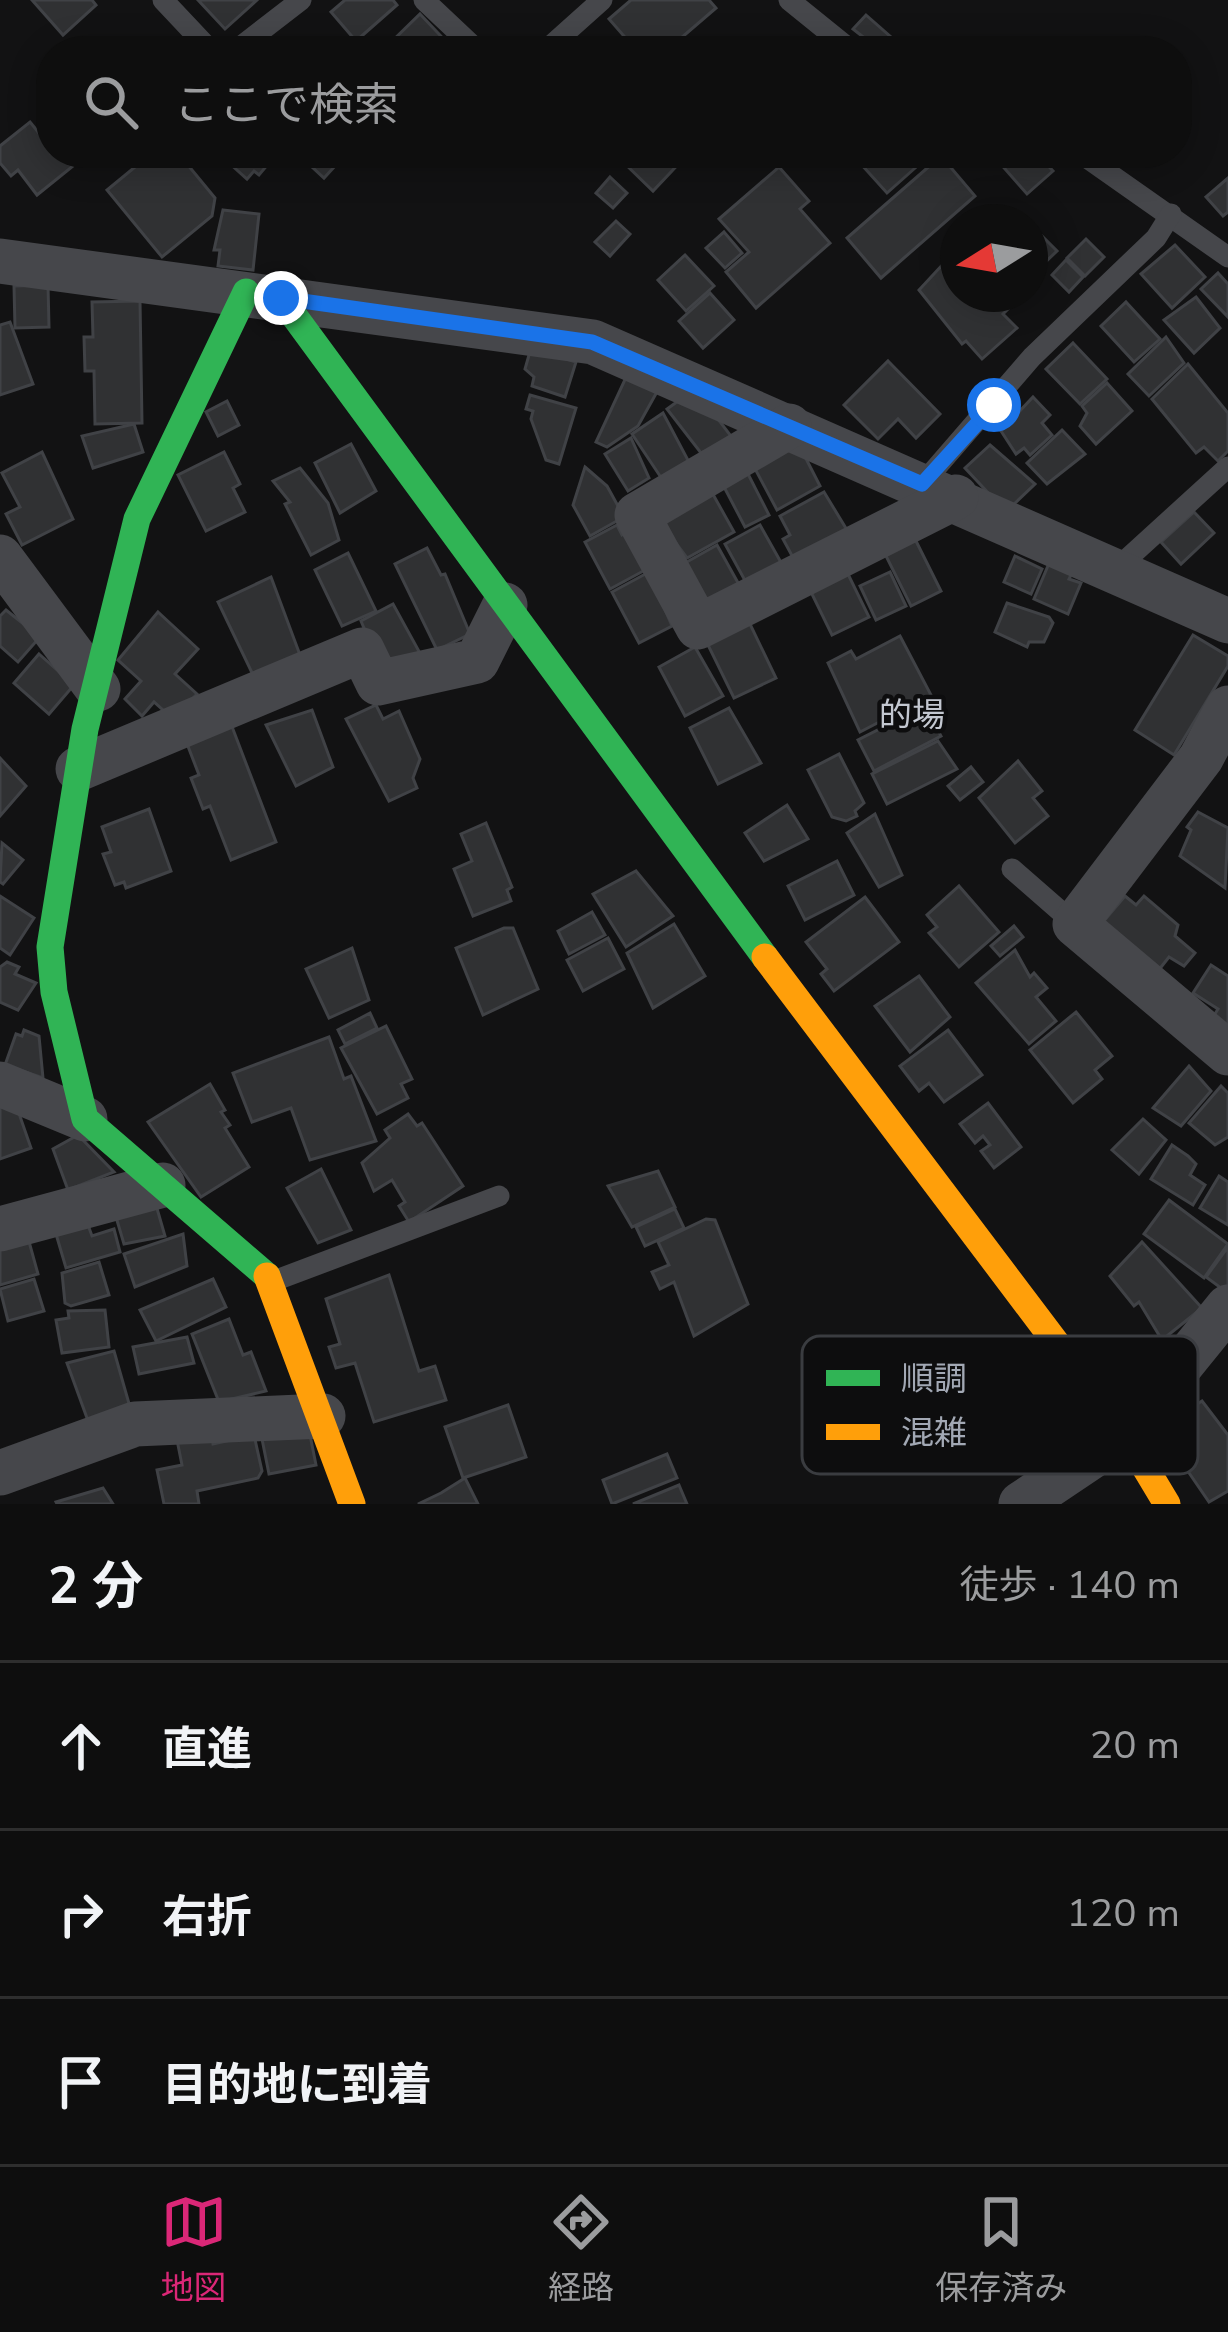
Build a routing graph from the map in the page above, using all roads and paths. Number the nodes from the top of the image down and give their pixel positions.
1 (163, 0) edge
2 (301, 0) edge
3 (424, 0) edge
4 (602, 0) edge
5 (789, 0) edge
6 (197, 36) edge
7 (254, 36) edge
8 (462, 36) edge
9 (562, 36) edge
10 (833, 36) edge
11 (1102, 168) edge
12 (1171, 214) junction
13 (1228, 256) edge
14 (0, 261) edge
15 (263, 295) junction
16 (789, 426) junction
17 (1228, 467) edge
18 (939, 490) junction
19 (4, 570) edge
20 (1115, 570) junction
21 (505, 605) junction
22 (1228, 621) edge
23 (98, 689) junction
24 (1228, 708) edge
25 (78, 769) junction
26 (1012, 869) dead end
27 (1075, 923) junction
28 (1228, 1053) edge
29 (0, 1084) edge
30 (86, 1119) junction
31 (163, 1185) junction
32 (499, 1196) dead end
33 (0, 1229) edge
34 (273, 1281) junction
35 (1228, 1307) edge
36 (1052, 1336) edge
37 (1198, 1344) edge
38 (323, 1416) junction
39 (0, 1473) edge
40 (1066, 1474) edge
41 (1149, 1474) edge
42 (352, 1504) edge
43 (1022, 1504) edge
44 (1167, 1504) edge

1 - 6 lane
2 - 7 lane
3 - 8 lane
4 - 9 lane
5 - 10 lane
11 - 12 lane
12 - 13 lane
12 - 18 lane
14 - 15 street
15 - 16 street
15 - 21 street
15 - 23 street
16 - 18 street
16 - 18 street
17 - 20 lane
18 - 20 street
19 - 23 street
20 - 22 street
21 - 25 street
21 - 36 street
23 - 25 street
24 - 27 street
25 - 30 street
26 - 27 lane
27 - 28 street
29 - 30 street
30 - 31 street
31 - 33 street
31 - 34 street
32 - 34 lane
34 - 38 street
35 - 37 street
38 - 39 street
38 - 42 street
40 - 43 street
41 - 44 street

